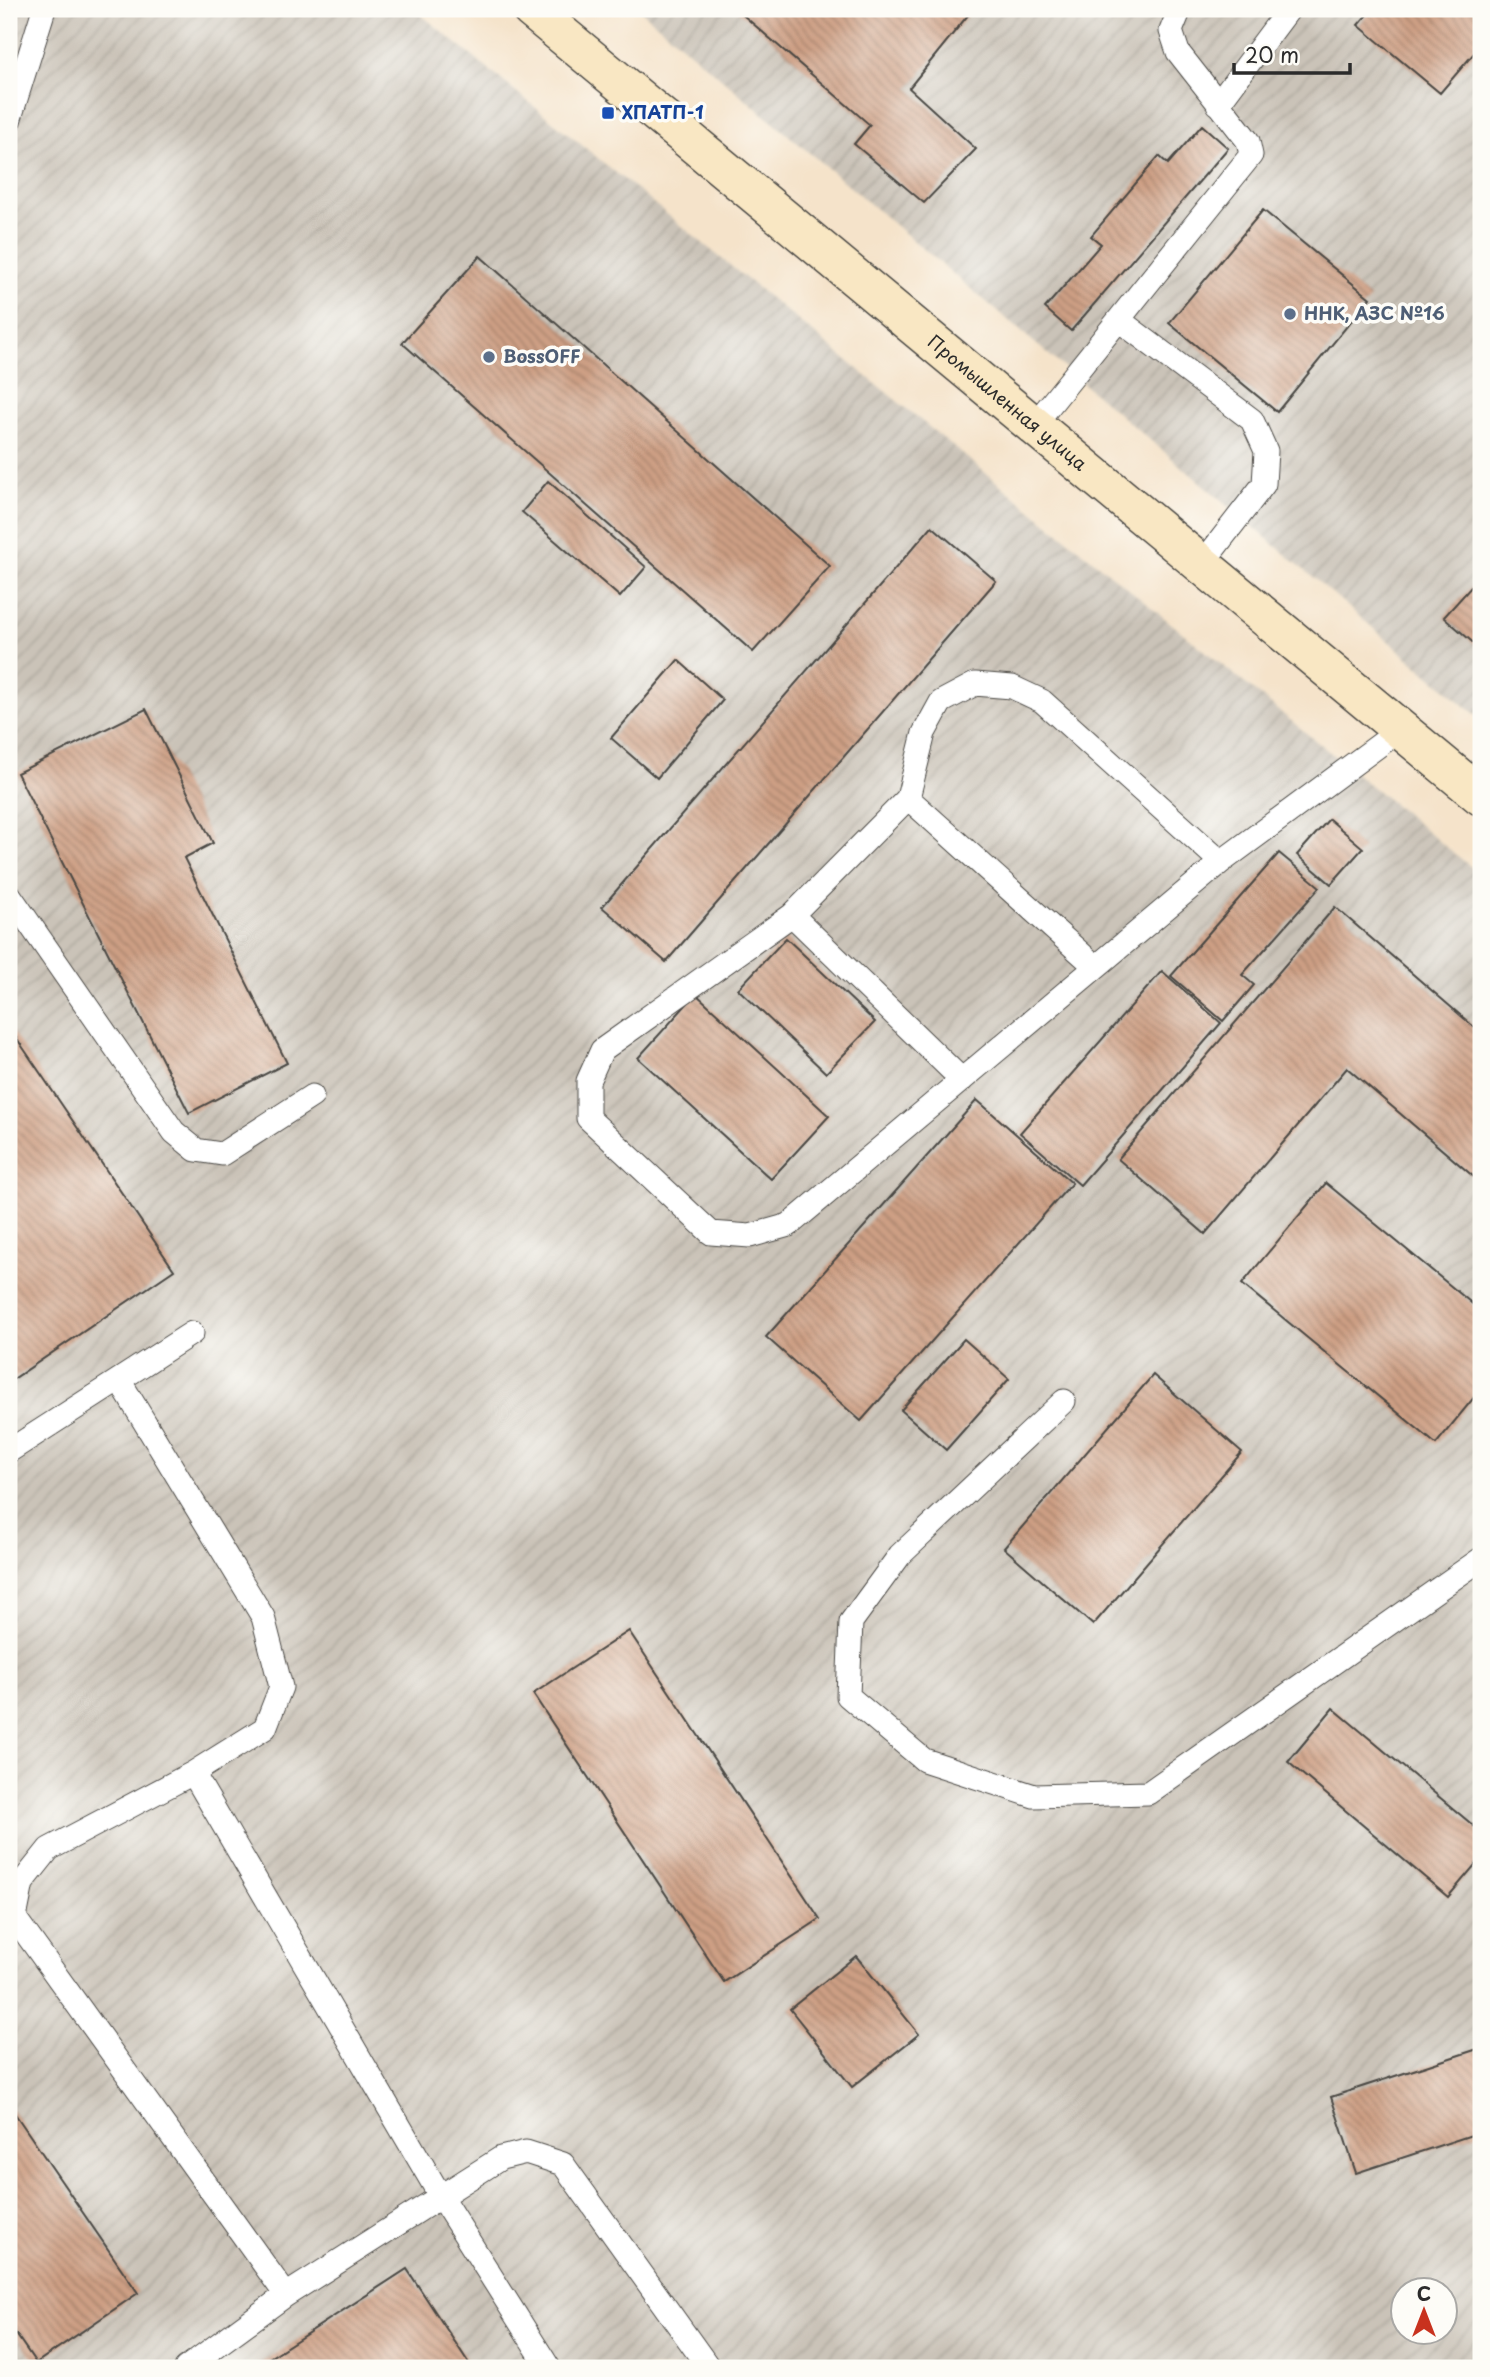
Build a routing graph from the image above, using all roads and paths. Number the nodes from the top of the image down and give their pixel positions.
1 (44, 9) edge
2 (531, 9) edge
3 (1180, 9) edge
4 (1289, 9) edge
5 (1218, 104) junction
6 (9, 121) edge
7 (1119, 320) junction
8 (1034, 425) junction
9 (1202, 564) junction
10 (1401, 729) junction
11 (1481, 796) edge
12 (908, 798) junction
13 (1221, 862) junction
14 (9, 894) edge
15 (792, 915) junction
16 (1096, 967) junction
17 (962, 1080) junction
18 (312, 1096) dead end
19 (192, 1333) dead end
20 (119, 1380) junction
21 (1064, 1401) dead end
22 (9, 1451) edge
23 (1481, 1559) edge
24 (193, 1773) junction
25 (441, 2197) junction
26 (286, 2295) junction
27 (187, 2368) edge
28 (549, 2368) edge
29 (709, 2368) edge

1 - 6 lane
2 - 8 street, Промышленная улица
3 - 5 lane
4 - 5 lane
5 - 7 lane
7 - 8 lane
7 - 9 lane
8 - 9 street, Промышленная улица
9 - 10 street, Промышленная улица
10 - 11 street, Промышленная улица
10 - 13 lane
12 - 13 lane
12 - 15 lane
12 - 16 lane
13 - 16 lane
14 - 18 lane
15 - 17 lane
15 - 17 lane
16 - 17 lane
19 - 20 lane
20 - 22 lane
20 - 24 lane
21 - 23 lane
24 - 25 lane
24 - 26 lane
25 - 26 lane
25 - 28 lane
25 - 29 lane
26 - 27 lane

